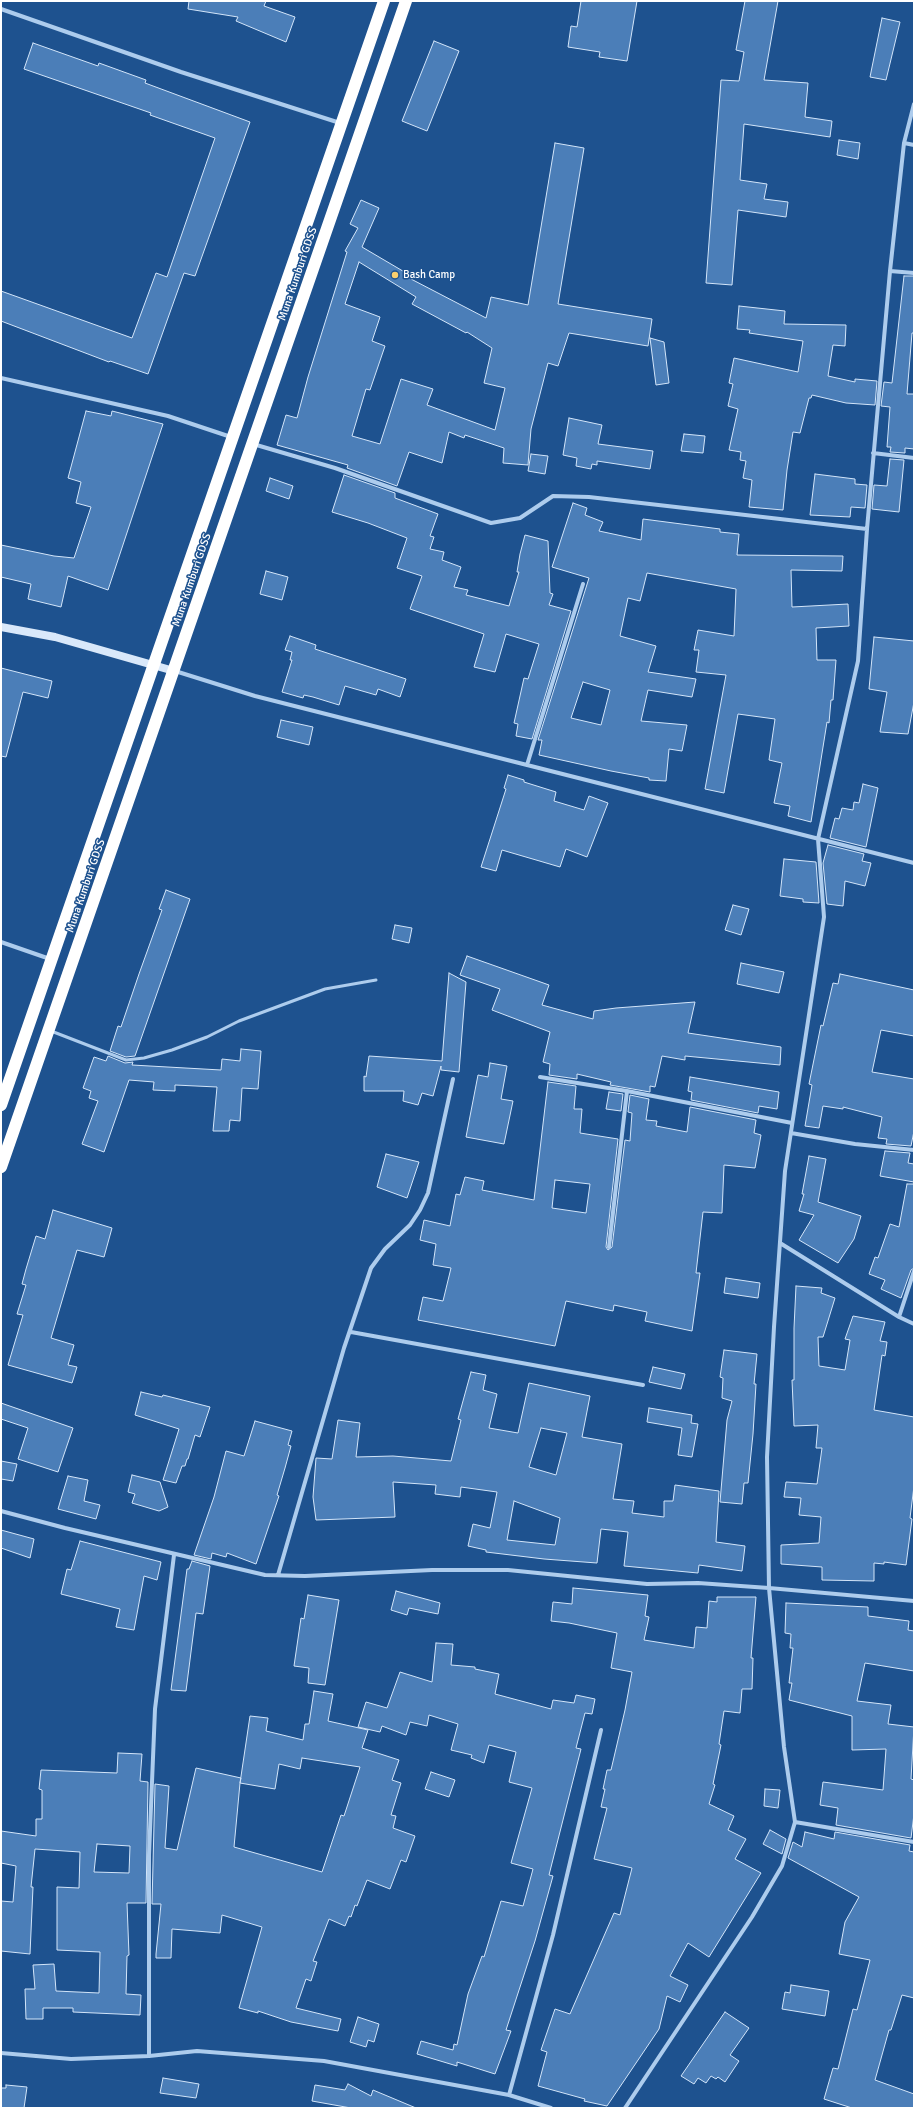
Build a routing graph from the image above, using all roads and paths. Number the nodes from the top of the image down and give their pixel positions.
1 (384, 1) edge
2 (406, 1) edge
3 (1, 9) edge
4 (914, 104) edge
5 (342, 124) junction
6 (904, 143) junction
7 (914, 144) edge
8 (890, 271) junction
9 (914, 273) edge
10 (1, 378) edge
11 (232, 437) junction
12 (253, 444) junction
13 (873, 454) junction
14 (914, 458) edge
15 (867, 529) junction
16 (583, 584) dead end
17 (1, 627) edge
18 (153, 665) junction
19 (174, 671) junction
20 (527, 765) junction
21 (818, 839) junction
22 (914, 863) edge
23 (1, 942) edge
24 (53, 960) junction
25 (376, 980) dead end
26 (49, 1030) junction
27 (540, 1077) dead end
28 (453, 1079) dead end
29 (627, 1091) junction
30 (1, 1105) edge
31 (792, 1123) junction
32 (790, 1133) junction
33 (914, 1150) edge
34 (1, 1167) edge
35 (780, 1243) junction
36 (609, 1247) dead end
37 (914, 1271) edge
38 (899, 1317) junction
39 (914, 1324) edge
40 (351, 1332) junction
41 (643, 1384) dead end
42 (1, 1510) edge
43 (174, 1554) junction
44 (278, 1575) junction
45 (769, 1588) junction
46 (914, 1601) edge
47 (601, 1730) dead end
48 (795, 1822) junction
49 (914, 1842) edge
50 (1, 2053) edge
51 (149, 2056) junction
52 (509, 2095) junction
53 (551, 2108) edge
54 (625, 2108) edge

1 - 5 highway, Muna Kumburi GDSS
2 - 12 highway, Muna Kumburi GDSS
3 - 5 street
4 - 6 street
5 - 11 highway, Muna Kumburi GDSS
6 - 7 street
6 - 8 street
8 - 9 street
8 - 13 street
10 - 11 street
11 - 18 highway, Muna Kumburi GDSS
12 - 15 street
12 - 19 highway, Muna Kumburi GDSS
13 - 14 street
13 - 15 street
15 - 21 street
16 - 20 street
17 - 18 street
18 - 19 street
18 - 24 highway, Muna Kumburi GDSS
19 - 20 street
19 - 26 highway, Muna Kumburi GDSS
20 - 21 street
21 - 22 street
21 - 31 street
23 - 24 street
24 - 30 highway, Muna Kumburi GDSS
25 - 26 lane
26 - 34 highway, Muna Kumburi GDSS
27 - 29 street
28 - 40 street
29 - 31 street
29 - 36 street
31 - 32 street
32 - 33 street
32 - 35 street
35 - 38 street
35 - 45 street
37 - 38 street
38 - 39 street
40 - 41 street
40 - 44 street
42 - 43 street
43 - 44 street
43 - 51 street
44 - 45 street
45 - 46 street
45 - 48 street
47 - 52 street
48 - 49 street
48 - 54 street
50 - 51 street
51 - 52 street
52 - 53 street

